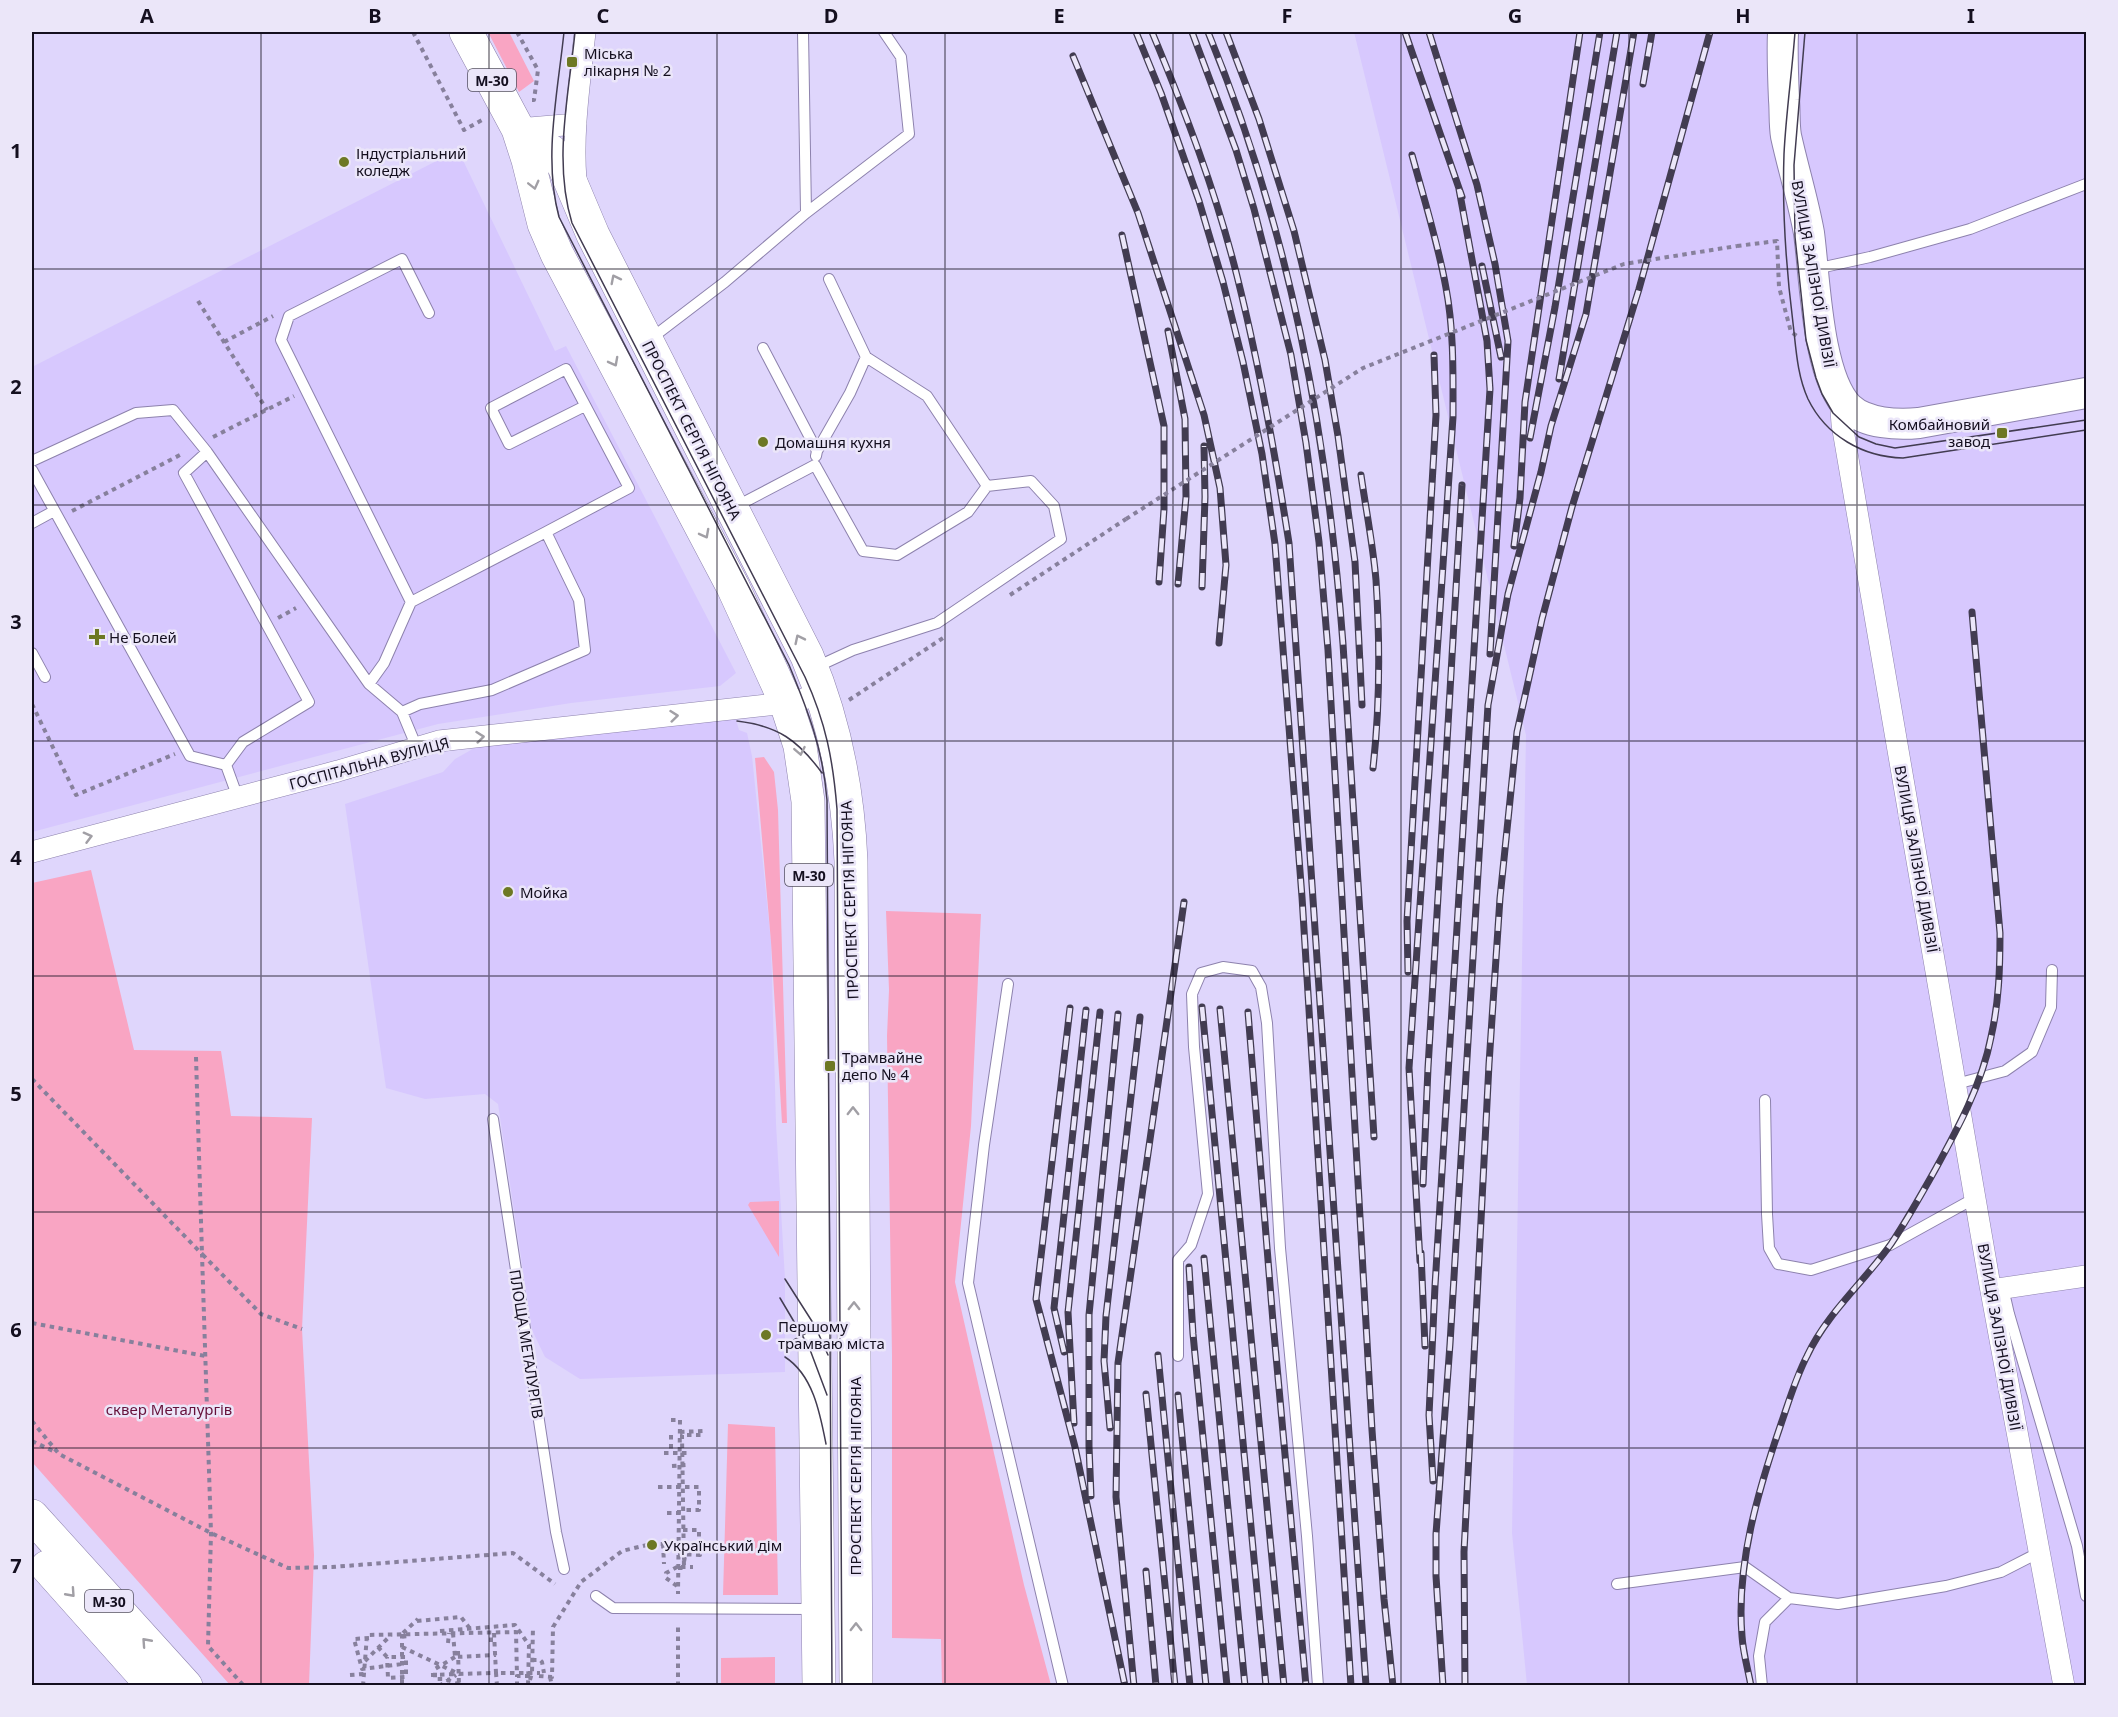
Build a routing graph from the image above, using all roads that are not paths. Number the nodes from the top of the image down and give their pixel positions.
1 (466, 32) edge
2 (585, 32) edge
3 (803, 32) edge
4 (885, 32) edge
5 (1783, 32) edge
6 (576, 124) junction
7 (518, 129) junction
8 (2086, 184) edge
9 (577, 196) junction
10 (806, 213) junction
11 (1812, 269) junction
12 (829, 279) dead end
13 (429, 313) dead end
14 (647, 342) junction
15 (763, 348) dead end
16 (866, 357) junction
17 (2086, 393) edge
18 (1840, 395) junction
19 (585, 406) junction
20 (816, 451) junction
21 (207, 452) junction
22 (32, 461) edge
23 (815, 465) junction
24 (32, 470) edge
25 (987, 486) junction
26 (732, 509) junction
27 (54, 511) junction
28 (32, 523) edge
29 (546, 532) junction
30 (411, 602) junction
31 (32, 653) edge
32 (45, 677) dead end
33 (817, 680) junction
34 (369, 684) junction
35 (786, 704) junction
36 (402, 712) junction
37 (417, 748) junction
38 (226, 765) junction
39 (238, 798) junction
40 (32, 852) edge
41 (2052, 970) dead end
42 (1008, 984) dead end
43 (1956, 1084) junction
44 (1765, 1100) dead end
45 (493, 1119) dead end
46 (1975, 1198) junction
47 (2086, 1276) edge
48 (1997, 1289) junction
49 (1178, 1356) dead end
50 (32, 1516) edge
51 (32, 1550) edge
52 (2040, 1552) junction
53 (564, 1569) dead end
54 (1617, 1584) dead end
55 (596, 1596) dead end
56 (2086, 1596) edge
57 (1789, 1598) junction
58 (819, 1609) junction
59 (153, 1686) edge
60 (186, 1686) edge
61 (819, 1686) edge
62 (856, 1686) edge
63 (1063, 1686) edge
64 (1318, 1686) edge
65 (1762, 1686) edge
66 (2064, 1686) edge

1 - 7 highway, ПРОСПЕКТ СЕРГІЯ НІГОЯНА / М-30
2 - 6 street
3 - 10 lane
4 - 10 lane
5 - 11 street, ВУЛИЦЯ ЗАЛІЗНОЇ ДИВІЗІЇ
6 - 7 street
6 - 9 street
7 - 9 highway, ПРОСПЕКТ СЕРГІЯ НІГОЯНА / М-30
7 -> 35 highway, ПРОСПЕКТ СЕРГІЯ НІГОЯНА / М-30
8 - 11 lane
14 -> 9 highway, ПРОСПЕКТ СЕРГІЯ НІГОЯНА / М-30
10 - 14 lane
11 - 18 street, ВУЛИЦЯ ЗАЛІЗНОЇ ДИВІЗІЇ
12 - 16 lane
13 - 30 lane
14 - 26 highway, ПРОСПЕКТ СЕРГІЯ НІГОЯНА / М-30
15 - 20 lane
16 - 20 lane
16 - 25 lane
17 - 18 street
18 - 43 street, ВУЛИЦЯ ЗАЛІЗНОЇ ДИВІЗІЇ
19 - 19 lane
19 - 29 lane
20 - 23 lane
21 - 22 lane
21 - 34 lane
21 - 38 lane
23 - 25 lane
23 - 26 lane
24 - 27 lane
25 - 33 lane
33 -> 26 highway, ПРОСПЕКТ СЕРГІЯ НІГОЯНА / М-30
27 - 28 lane
27 - 38 lane
29 - 30 lane
29 - 36 lane
30 - 34 lane
31 - 32 lane
33 - 35 street, ГОСПІТАЛЬНА ВУЛИЦЯ
62 -> 33 highway, ПРОСПЕКТ СЕРГІЯ НІГОЯНА / М-30
34 - 36 lane
37 -> 35 street, ГОСПІТАЛЬНА ВУЛИЦЯ
35 -> 58 highway, ПРОСПЕКТ СЕРГІЯ НІГОЯНА / М-30
36 - 37 lane
37 - 39 street, ГОСПІТАЛЬНА ВУЛИЦЯ
38 - 39 lane
40 -> 39 street, ГОСПІТАЛЬНА ВУЛИЦЯ
41 - 43 lane
42 - 63 lane
43 - 46 street, ВУЛИЦЯ ЗАЛІЗНОЇ ДИВІЗІЇ
44 - 46 lane
45 - 53 lane, ПЛОЩА МЕТАЛУРГІВ
46 - 48 street, ВУЛИЦЯ ЗАЛІЗНОЇ ДИВІЗІЇ
47 - 48 street
48 - 52 street, ВУЛИЦЯ ЗАЛІЗНОЇ ДИВІЗІЇ
48 - 56 lane
49 - 64 lane
60 -> 50 highway, М-30
51 -> 59 highway, М-30
52 - 57 lane
52 - 66 street, ВУЛИЦЯ ЗАЛІЗНОЇ ДИВІЗІЇ
54 - 57 lane
55 - 58 lane
57 - 65 lane
58 - 61 highway, ПРОСПЕКТ СЕРГІЯ НІГОЯНА / М-30

